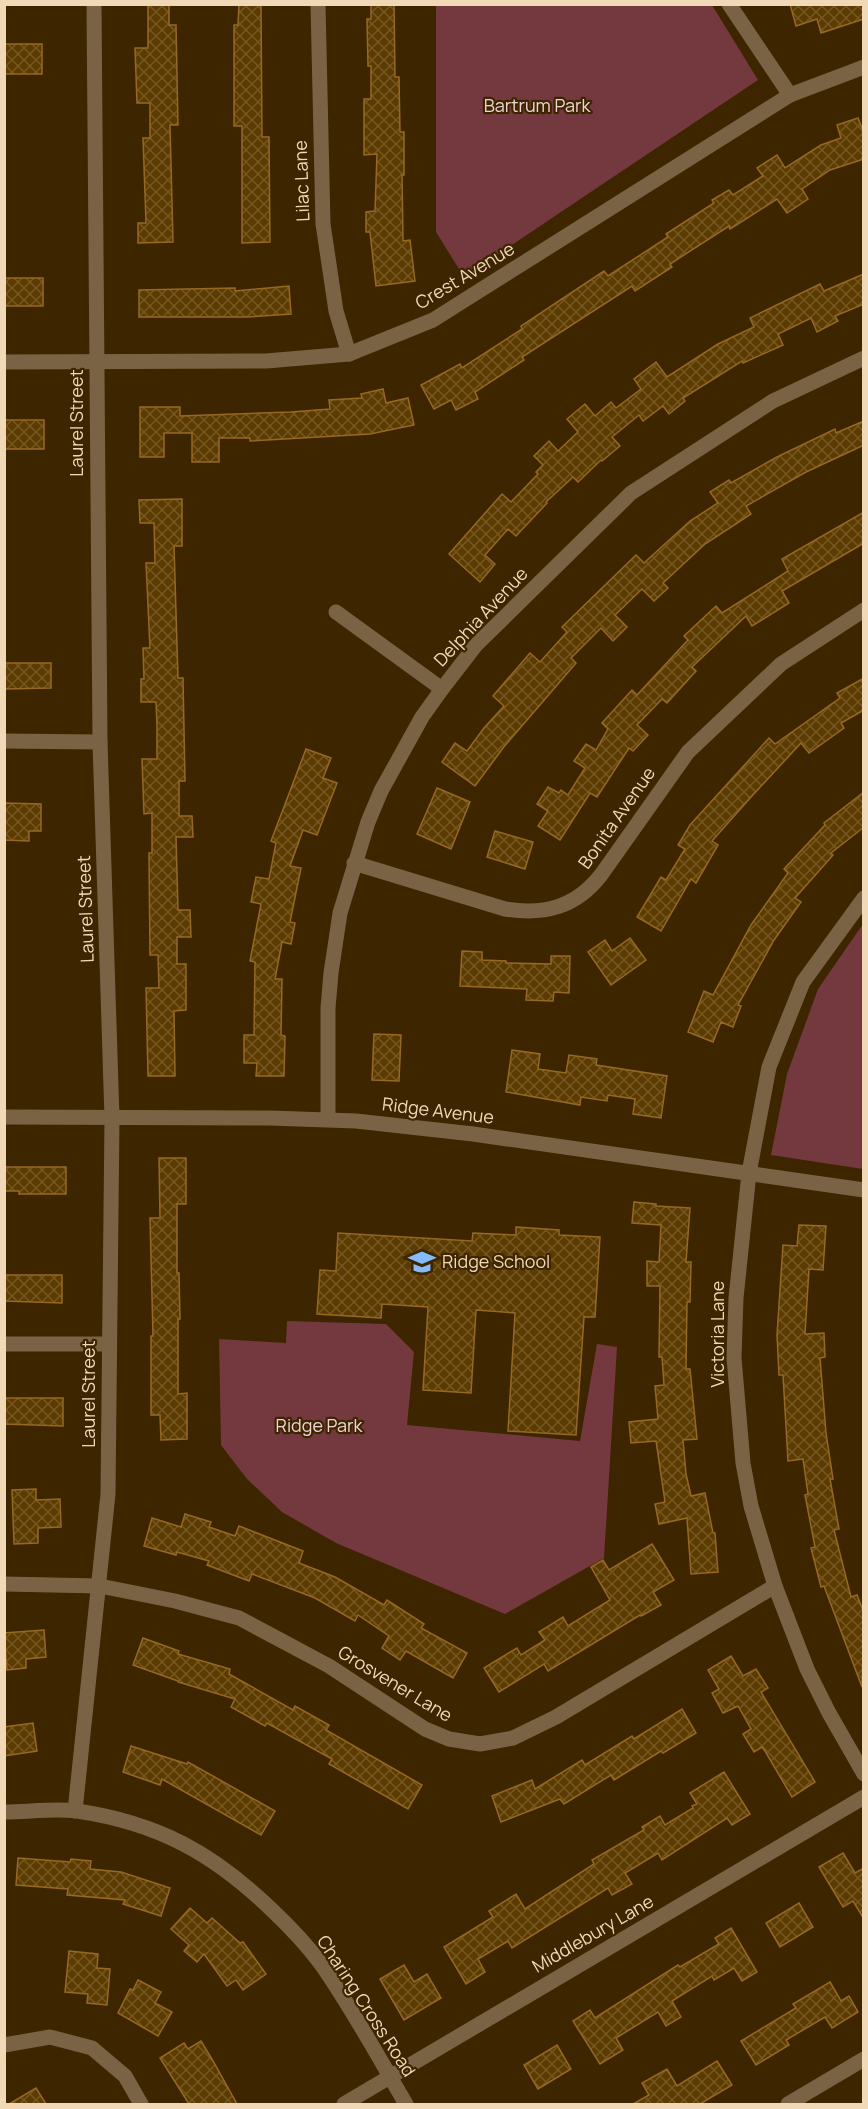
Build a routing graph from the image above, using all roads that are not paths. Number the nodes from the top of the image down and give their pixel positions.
1 (94, 4) edge
2 (318, 4) edge
3 (729, 4) edge
4 (864, 67) edge
5 (790, 96) junction
6 (349, 354) junction
7 (864, 358) edge
8 (4, 362) edge
9 (97, 362) junction
10 (864, 610) edge
11 (336, 612) dead end
12 (442, 689) junction
13 (4, 741) edge
14 (100, 742) junction
15 (354, 863) junction
16 (864, 898) edge
17 (4, 1117) edge
18 (112, 1118) junction
19 (328, 1119) junction
20 (749, 1173) junction
21 (864, 1190) edge
22 (4, 1344) edge
23 (108, 1344) junction
24 (4, 1584) edge
25 (775, 1586) junction
26 (100, 1587) junction
27 (864, 1774) edge
28 (864, 1797) edge
29 (75, 1811) junction
30 (4, 1812) edge
31 (4, 2045) edge
32 (864, 2059) edge
33 (389, 2076) junction
34 (141, 2104) edge
35 (344, 2104) edge
36 (406, 2104) edge
37 (788, 2104) edge

1 - 9 street, Laurel Street
2 - 6 street, Lilac Lane
3 - 5 street
4 - 5 street, Crest Avenue
5 - 6 street, Crest Avenue
6 - 9 street, Crest Avenue
7 - 12 street, Delphia Avenue
8 - 9 street, Crest Avenue
9 - 14 street, Laurel Street
10 - 15 street, Bonita Avenue
11 - 12 street
12 - 15 street, Delphia Avenue
13 - 14 street
14 - 18 street, Laurel Street
15 - 19 street, Delphia Avenue
16 - 20 street, Victoria Lane
17 - 18 street, Ridge Avenue
18 - 19 street, Ridge Avenue
18 - 23 street, Laurel Street
19 - 20 street, Ridge Avenue
20 - 21 street, Ridge Avenue
20 - 25 street, Victoria Lane
22 - 23 street
23 - 26 street, Laurel Street
24 - 26 street, Grosvener Lane
25 - 26 street, Grosvener Lane
25 - 27 street, Victoria Lane
26 - 29 street, Laurel Street
28 - 33 street, Middlebury Lane
29 - 30 street, Charing Cross Road
29 - 33 street, Charing Cross Road
31 - 34 street
32 - 37 street
33 - 35 street, Middlebury Lane
33 - 36 street, Charing Cross Road

